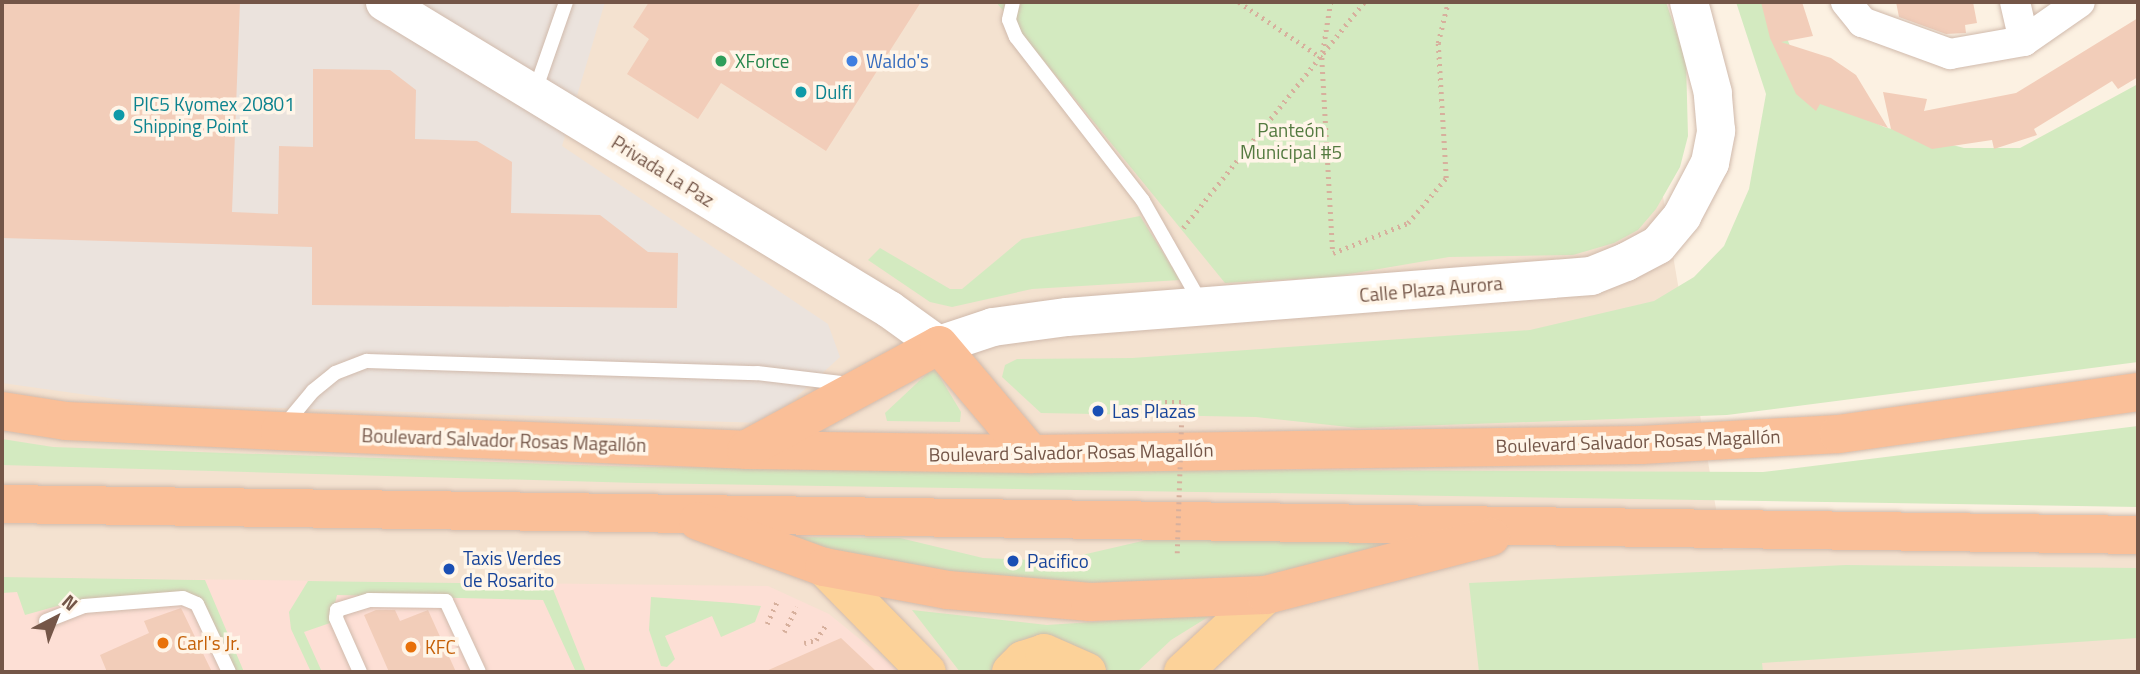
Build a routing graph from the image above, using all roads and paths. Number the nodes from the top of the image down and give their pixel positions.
1 (384, 2) edge
2 (566, 2) edge
3 (1013, 2) edge
4 (1238, 2) edge
5 (1331, 2) edge
6 (1364, 2) edge
7 (1448, 2) edge
8 (1689, 2) edge
9 (1846, 2) edge
10 (2015, 2) edge
11 (2080, 2) edge
12 (2024, 41) junction
13 (1322, 58) junction
14 (535, 92) junction
15 (1162, 238) junction
16 (1202, 304) junction
17 (939, 345) junction
18 (866, 386) junction
19 (2138, 392) edge
20 (1144, 402) dead end
21 (2, 411) edge
22 (280, 431) junction
23 (746, 450) junction
24 (1031, 454) junction
25 (2, 504) edge
26 (672, 511) junction
27 (1536, 525) junction
28 (2138, 535) edge
29 (1165, 554) dead end
30 (824, 567) junction
31 (1266, 595) junction
32 (778, 599) dead end
33 (797, 607) dead end
34 (46, 621) dead end
35 (827, 623) dead end
36 (767, 624) dead end
37 (784, 632) dead end
38 (804, 643) dead end
39 (229, 672) edge
40 (360, 672) edge
41 (479, 672) edge
42 (927, 672) edge
43 (1011, 672) edge
44 (1087, 672) edge
45 (1183, 672) edge

1 - 14 street, Privada La Paz
2 - 14 lane
3 - 15 lane
4 - 13 path
5 - 13 path
6 - 13 path
7 - 13 path
8 - 16 main road, Calle Plaza Aurora
9 - 12 street
10 - 12 street
11 - 12 street
13 - 15 path
14 - 17 street, Privada La Paz
15 - 16 lane
16 - 17 main road, Calle Plaza Aurora
17 - 18 highway
17 - 24 highway
18 - 22 lane
18 - 23 highway
19 - 24 highway, Boulevard Salvador Rosas Magallón
20 - 29 path, bridge
21 - 22 highway, Boulevard Salvador Rosas Magallón
22 - 23 highway, Boulevard Salvador Rosas Magallón
23 - 24 highway, Boulevard Salvador Rosas Magallón
25 - 26 highway
26 - 27 highway
26 - 30 highway
27 - 28 highway
27 - 31 highway
30 - 31 highway
30 - 42 main road
31 - 45 main road
32 - 36 path
33 - 37 path
34 - 39 lane
35 - 38 path
40 - 41 lane
43 - 44 main road

